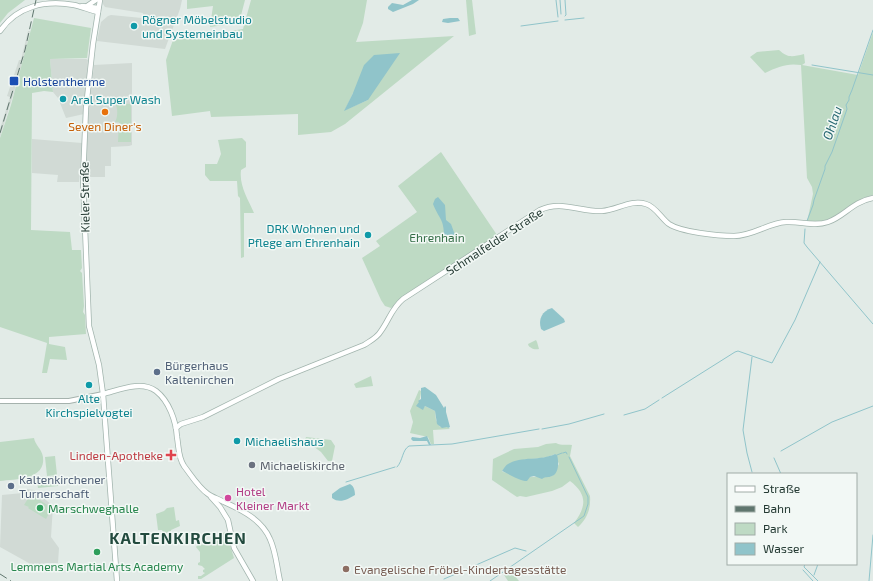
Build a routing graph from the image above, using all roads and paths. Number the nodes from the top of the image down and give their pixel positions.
1 (96, 0) edge
2 (100, 0) edge
3 (78, 6) junction
4 (87, 6) junction
5 (98, 10) junction
6 (0, 31) edge
7 (873, 198) edge
8 (103, 394) junction
9 (0, 401) edge
10 (173, 417) junction
11 (188, 421) junction
12 (176, 427) junction
13 (208, 494) junction
14 (224, 502) junction
15 (221, 509) junction
16 (117, 581) edge
17 (253, 581) edge
18 (280, 581) edge

1 - 4 main road
2 - 5 main road, Kieler Straße
3 - 4 main road
3 - 5 main road
3 - 6 main road
4 - 5 main road
5 - 8 main road, Kieler Straße
7 - 11 main road, Schmalfelder Straße
8 - 9 street
8 - 10 main road
8 - 16 main road, Kieler Straße
10 - 11 main road
10 - 12 main road
11 - 12 main road, Schmalfelder Straße
12 - 13 main road
13 - 14 main road
13 - 15 main road
14 - 15 main road
14 - 18 main road
15 - 17 main road

